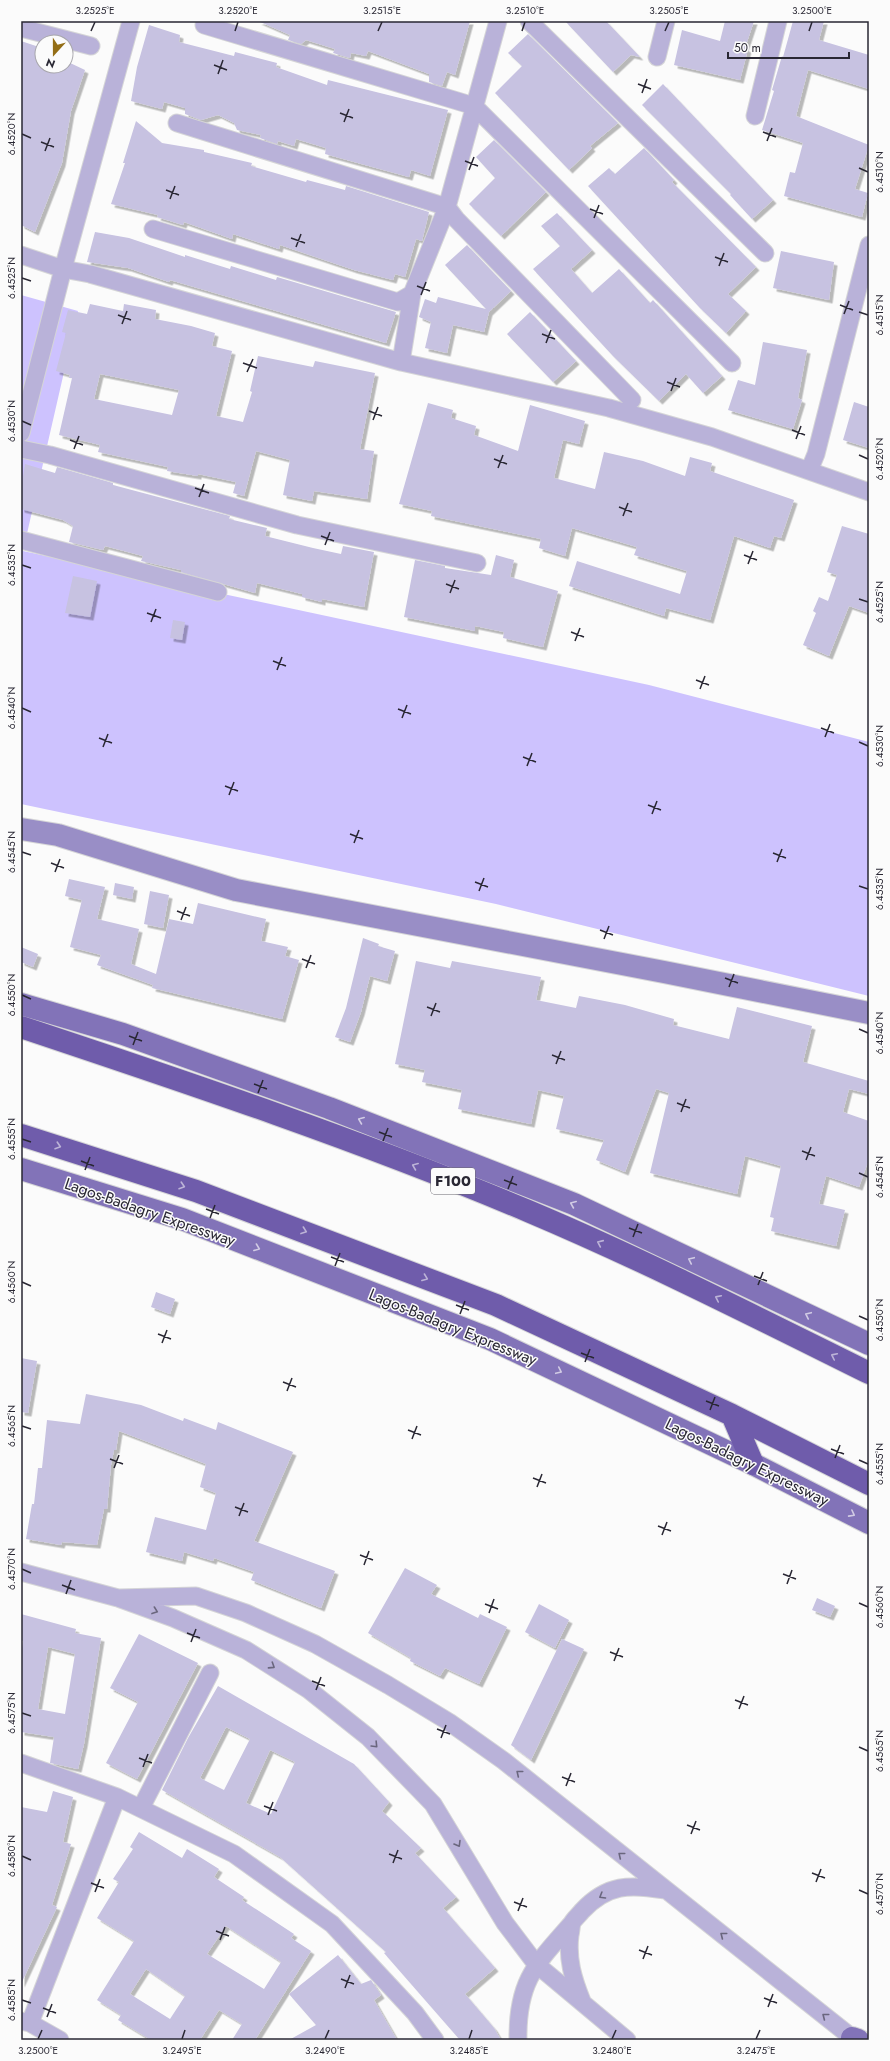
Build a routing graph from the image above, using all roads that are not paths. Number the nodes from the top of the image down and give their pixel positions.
1 (130, 21) edge
2 (498, 21) edge
3 (529, 21) edge
4 (666, 21) edge
5 (778, 21) edge
6 (204, 25) dead end
7 (21, 28) edge
8 (91, 46) dead end
9 (657, 57) dead end
10 (474, 106) junction
11 (756, 116) dead end
12 (177, 123) dead end
13 (447, 207) junction
14 (153, 228) dead end
15 (869, 245) edge
16 (765, 253) dead end
17 (21, 255) edge
18 (63, 269) junction
19 (412, 294) junction
20 (401, 362) junction
21 (732, 363) dead end
22 (632, 400) dead end
23 (21, 433) edge
24 (21, 449) edge
25 (809, 471) junction
26 (869, 492) edge
27 (21, 540) edge
28 (477, 563) dead end
29 (218, 592) dead end
30 (21, 829) edge
31 (21, 1004) edge
32 (869, 1013) edge
33 (21, 1027) edge
34 (21, 1135) edge
35 (21, 1169) edge
36 (869, 1344) edge
37 (869, 1373) edge
38 (732, 1414) junction
39 (752, 1464) junction
40 (869, 1484) edge
41 (869, 1523) edge
42 (21, 1572) edge
43 (118, 1598) junction
44 (210, 1672) dead end
45 (21, 1764) edge
46 (117, 1797) junction
47 (141, 1808) junction
48 (666, 1890) junction
49 (572, 1923) junction
50 (536, 1964) junction
51 (582, 2001) junction
52 (26, 2022) edge
53 (855, 2039) edge
54 (60, 2040) edge
55 (435, 2040) edge
56 (518, 2040) edge
57 (627, 2040) edge

1 - 18 street
2 - 10 street
3 - 16 street
4 - 9 street
5 - 11 street
6 - 10 street
7 - 8 street
10 - 13 street
10 - 21 street
12 - 13 street
13 - 19 street
13 - 22 street
14 - 19 street
15 - 25 street
17 - 18 street
18 - 20 street
18 - 23 street
19 - 20 street
20 - 25 street
24 - 28 street
25 - 26 street
27 - 29 street
30 - 32 main road
36 -> 31 main road
37 -> 33 highway, F100
34 -> 38 highway, Lagos-Badagry Expressway
35 -> 39 main road, Lagos-Badagry Expressway
38 - 39 highway
38 - 40 highway, Lagos-Badagry Expressway
39 -> 41 main road, Lagos-Badagry Expressway
42 - 43 street
48 -> 43 street
43 -> 50 street
44 - 47 street
45 - 46 street
46 - 47 street
46 - 52 street
47 - 55 street
48 -> 49 street
53 -> 48 street
49 - 50 street
49 - 51 street
50 - 51 street
50 - 56 street
51 - 57 street
52 - 54 street

